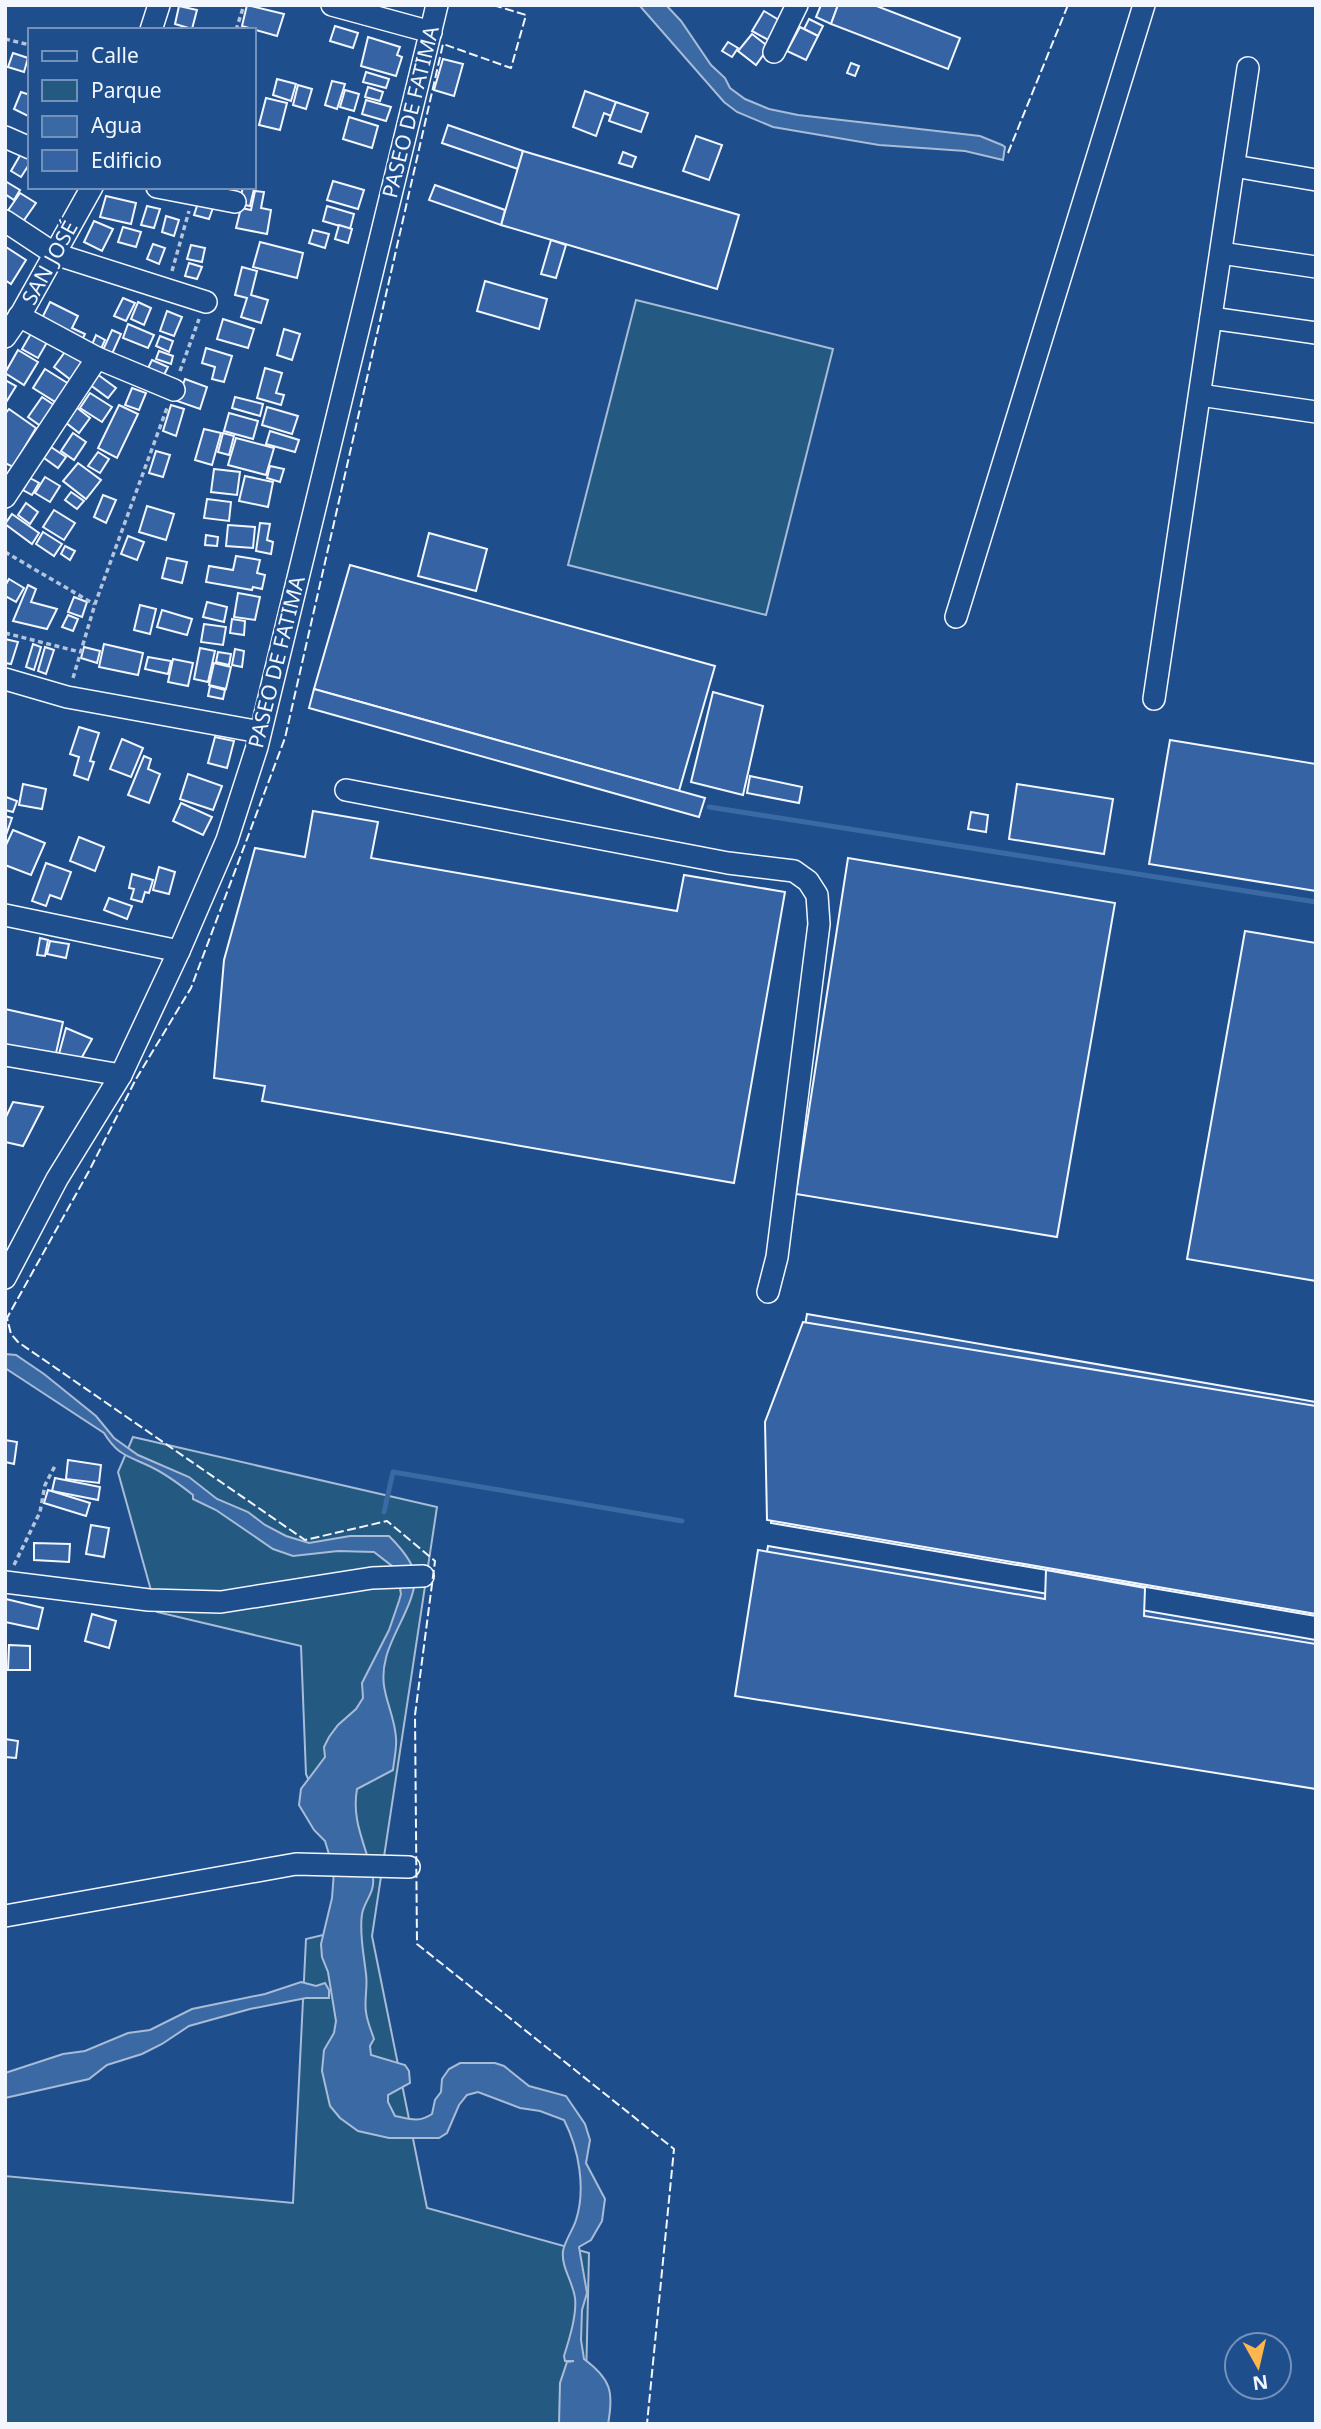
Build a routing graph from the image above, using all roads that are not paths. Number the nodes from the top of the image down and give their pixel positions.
1 (159, 5) edge
2 (332, 5) edge
3 (437, 5) edge
4 (797, 5) edge
5 (1144, 5) edge
6 (152, 28) edge
7 (431, 32) junction
8 (774, 52) dead end
9 (1248, 68) dead end
10 (5, 137) edge
11 (28, 147) edge
12 (1234, 166) junction
13 (1316, 180) edge
14 (91, 189) edge
15 (168, 189) edge
16 (235, 202) dead end
17 (5, 221) edge
18 (1221, 253) junction
19 (55, 254) junction
20 (1316, 267) edge
21 (206, 302) road end
22 (19, 316) junction
23 (1211, 318) junction
24 (1316, 333) edge
25 (6, 335) edge
26 (97, 358) junction
27 (174, 390) road end
28 (1200, 394) junction
29 (1316, 412) edge
30 (5, 496) edge
31 (956, 617) dead end
32 (5, 679) edge
33 (1154, 699) dead end
34 (260, 732) junction
35 (346, 790) dead end
36 (5, 915) edge
37 (179, 950) junction
38 (5, 1055) edge
39 (121, 1074) junction
40 (5, 1278) edge
41 (768, 1292) dead end
42 (423, 1576) dead end
43 (6, 1582) edge
44 (409, 1867) dead end
45 (5, 1916) edge

1 - 6 street
2 - 7 street
3 - 7 street, PASEO DE FATIMA
4 - 8 street
5 - 31 street
7 - 34 street, PASEO DE FATIMA
9 - 12 street
10 - 11 street
12 - 13 street
12 - 18 street
14 - 19 street, SAN JOSÉ
15 - 16 street
17 - 19 street
18 - 20 street
18 - 23 street
19 - 21 street
19 - 22 street, SAN JOSÉ
22 - 25 street, SAN JOSÉ
22 - 26 street
23 - 24 street
23 - 28 street
26 - 27 street
26 - 30 street
28 - 29 street
28 - 33 street
32 - 34 street
34 - 37 street, PASEO DE FATIMA
35 - 41 street
36 - 37 street
37 - 39 street, PASEO DE FATIMA
38 - 39 street
39 - 40 street, PASEO DE FATIMA
42 - 43 street
44 - 45 street

